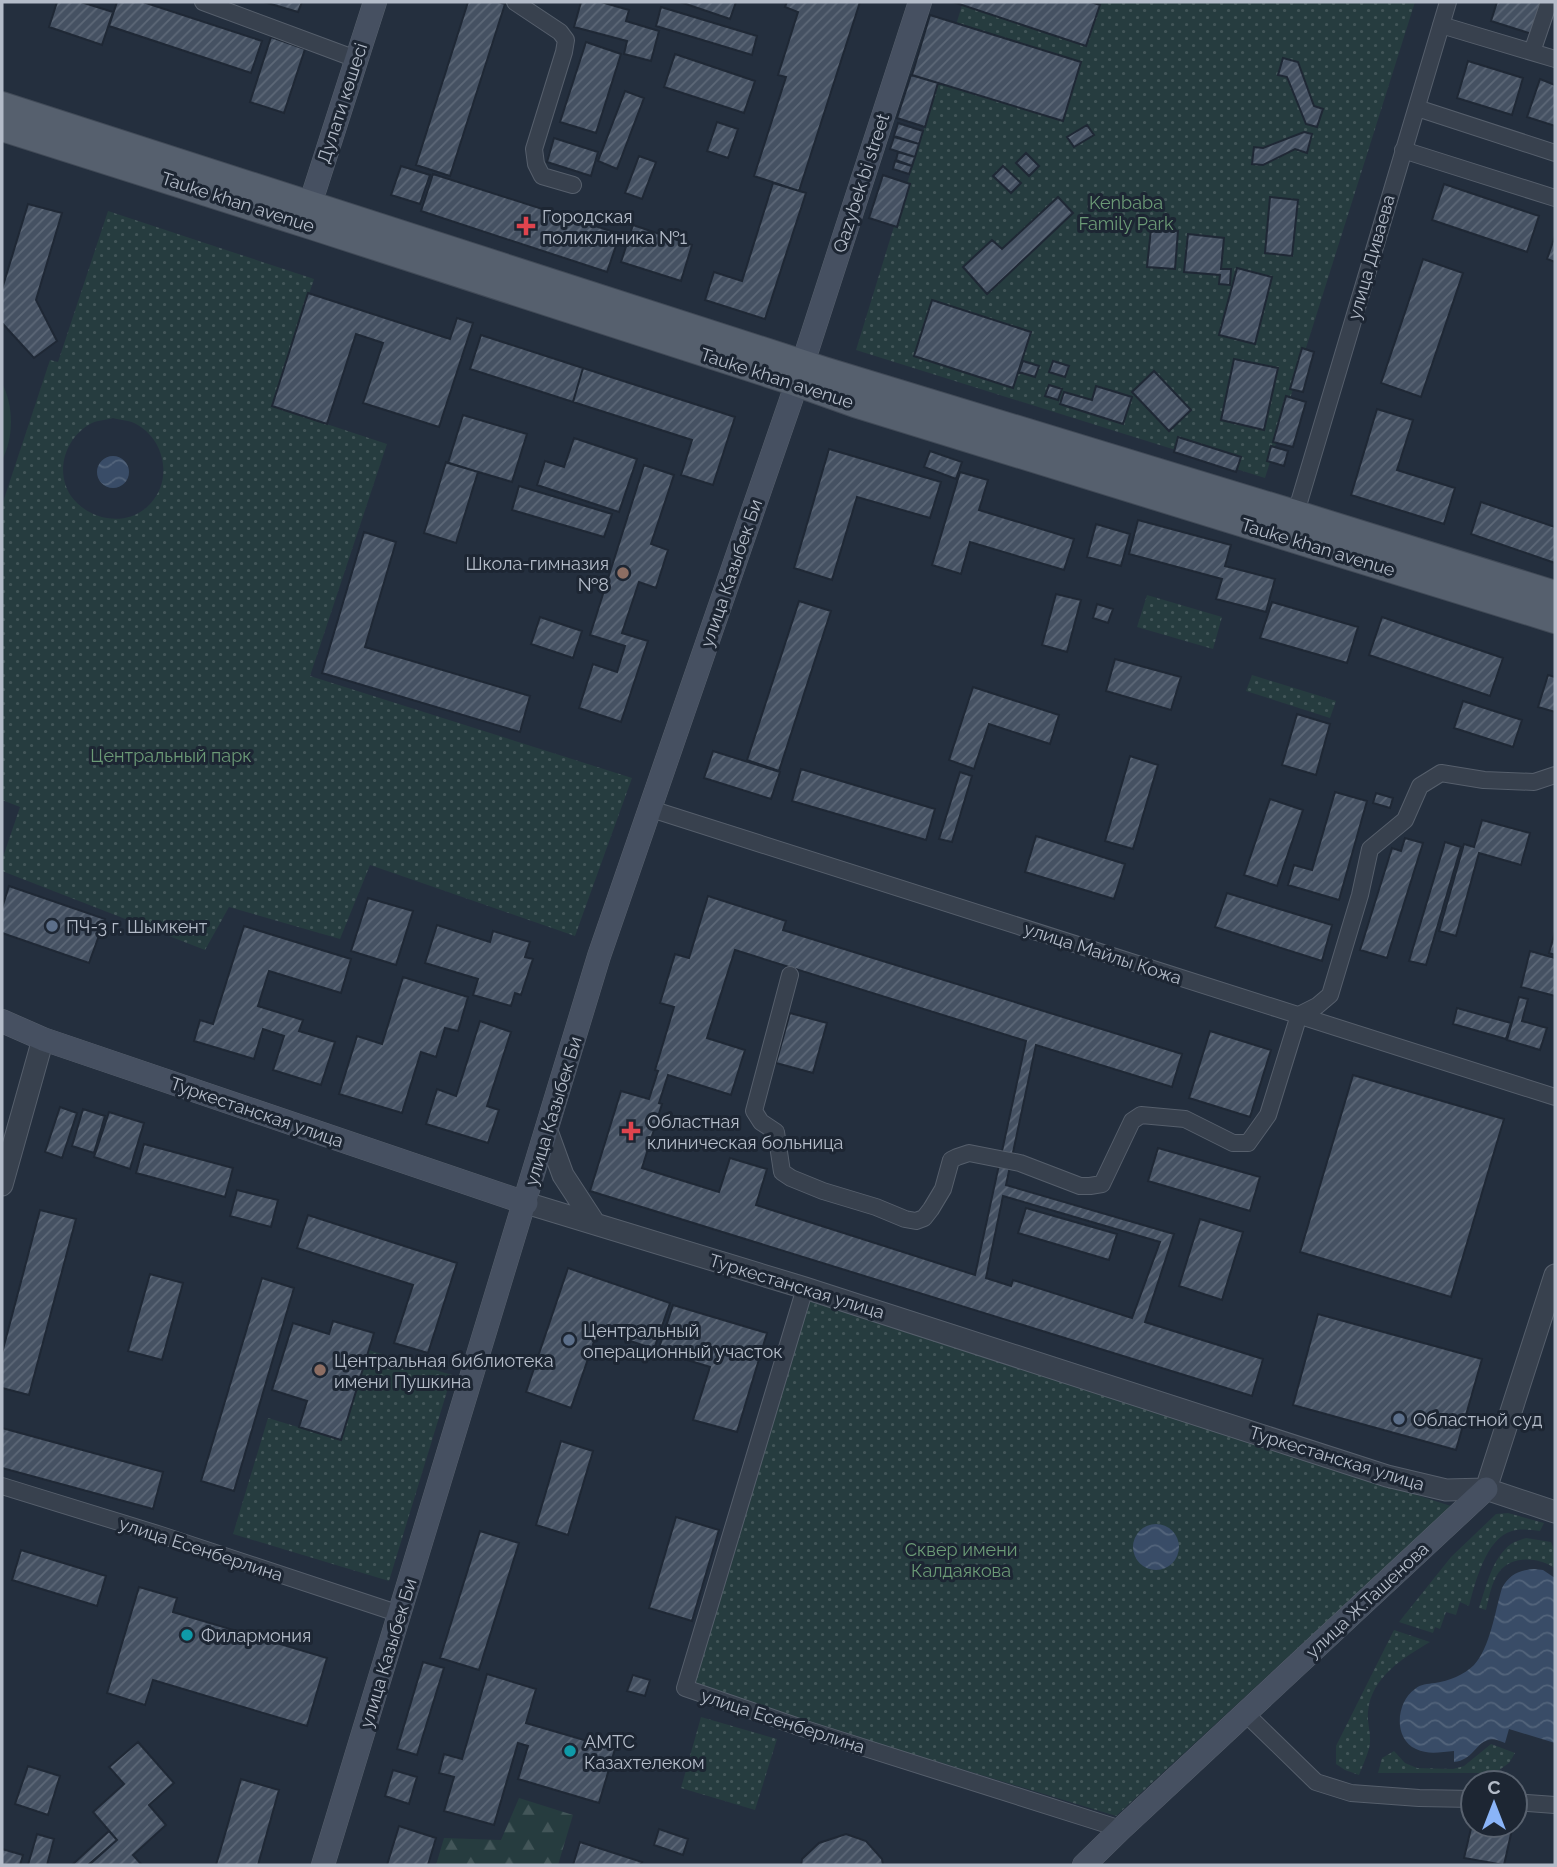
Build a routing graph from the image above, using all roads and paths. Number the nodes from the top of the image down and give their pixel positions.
1 (204, 2) edge
2 (375, 2) edge
3 (515, 2) edge
4 (920, 2) edge
5 (1448, 2) edge
6 (1549, 2) edge
7 (1441, 25) junction
8 (1532, 52) junction
9 (356, 59) junction
10 (1555, 60) edge
11 (2, 105) edge
12 (1417, 108) junction
13 (2, 128) edge
14 (1403, 150) junction
15 (1555, 153) edge
16 (573, 185) dead end
17 (1555, 198) edge
18 (307, 214) junction
19 (799, 373) junction
20 (1291, 525) junction
21 (1555, 594) edge
22 (1555, 620) edge
23 (1555, 775) edge
24 (651, 809) junction
25 (790, 975) dead end
26 (1299, 1015) junction
27 (2, 1021) edge
28 (43, 1039) junction
29 (1555, 1097) edge
30 (547, 1131) junction
31 (2, 1185) edge
32 (526, 1203) junction
33 (595, 1224) junction
34 (1555, 1275) edge
35 (805, 1287) junction
36 (2, 1486) edge
37 (1486, 1489) junction
38 (1555, 1512) edge
39 (400, 1614) junction
40 (1245, 1713) junction
41 (1459, 1799) edge
42 (1529, 1803) edge
43 (1555, 1805) edge
44 (1121, 1829) junction
45 (323, 1865) edge
46 (1084, 1865) edge

1 - 9 street
2 - 9 main road, Дулати көшесі
3 - 16 street
4 - 19 main road, Qazybek bi street
5 - 7 street, улица Диваева
6 - 8 street
7 - 8 street
7 - 12 street, улица Диваева
8 - 10 street
9 - 18 main road, Дулати көшесі
11 - 18 main road, Tauke khan avenue
12 - 14 street, улица Диваева
12 - 15 street
13 - 18 main road, Tauke khan avenue
14 - 17 street
14 - 20 street, улица Диваева
18 - 19 main road, Tauke khan avenue
19 - 20 main road, Tauke khan avenue
19 - 24 main road, улица Казыбек Би
20 - 21 main road, Tauke khan avenue
20 - 22 main road, Tauke khan avenue
23 - 26 street
24 - 26 street, улица Майлы Кожа
24 - 30 main road, улица Казыбек Би
25 - 26 street
26 - 29 street, улица Майлы Кожа
27 - 28 main road, Туркестанская улица
28 - 31 street
28 - 32 main road, Туркестанская улица
30 - 32 main road, улица Казыбек Би
30 - 33 street
32 - 33 street, Туркестанская улица
32 - 39 main road, улица Казыбек Би
33 - 35 street, Туркестанская улица
34 - 37 street, улица Ж.Ташенова
35 - 37 street, Туркестанская улица
35 - 44 street, улица Есенберлина
36 - 39 street, улица Есенберлина
37 - 38 street, Туркестанская улица
37 - 40 main road, улица Ж.Ташенова
39 - 45 main road, улица Казыбек Би
40 - 41 street
40 - 44 main road, улица Ж.Ташенова
42 - 43 street
44 - 46 main road, улица Ж.Ташенова

